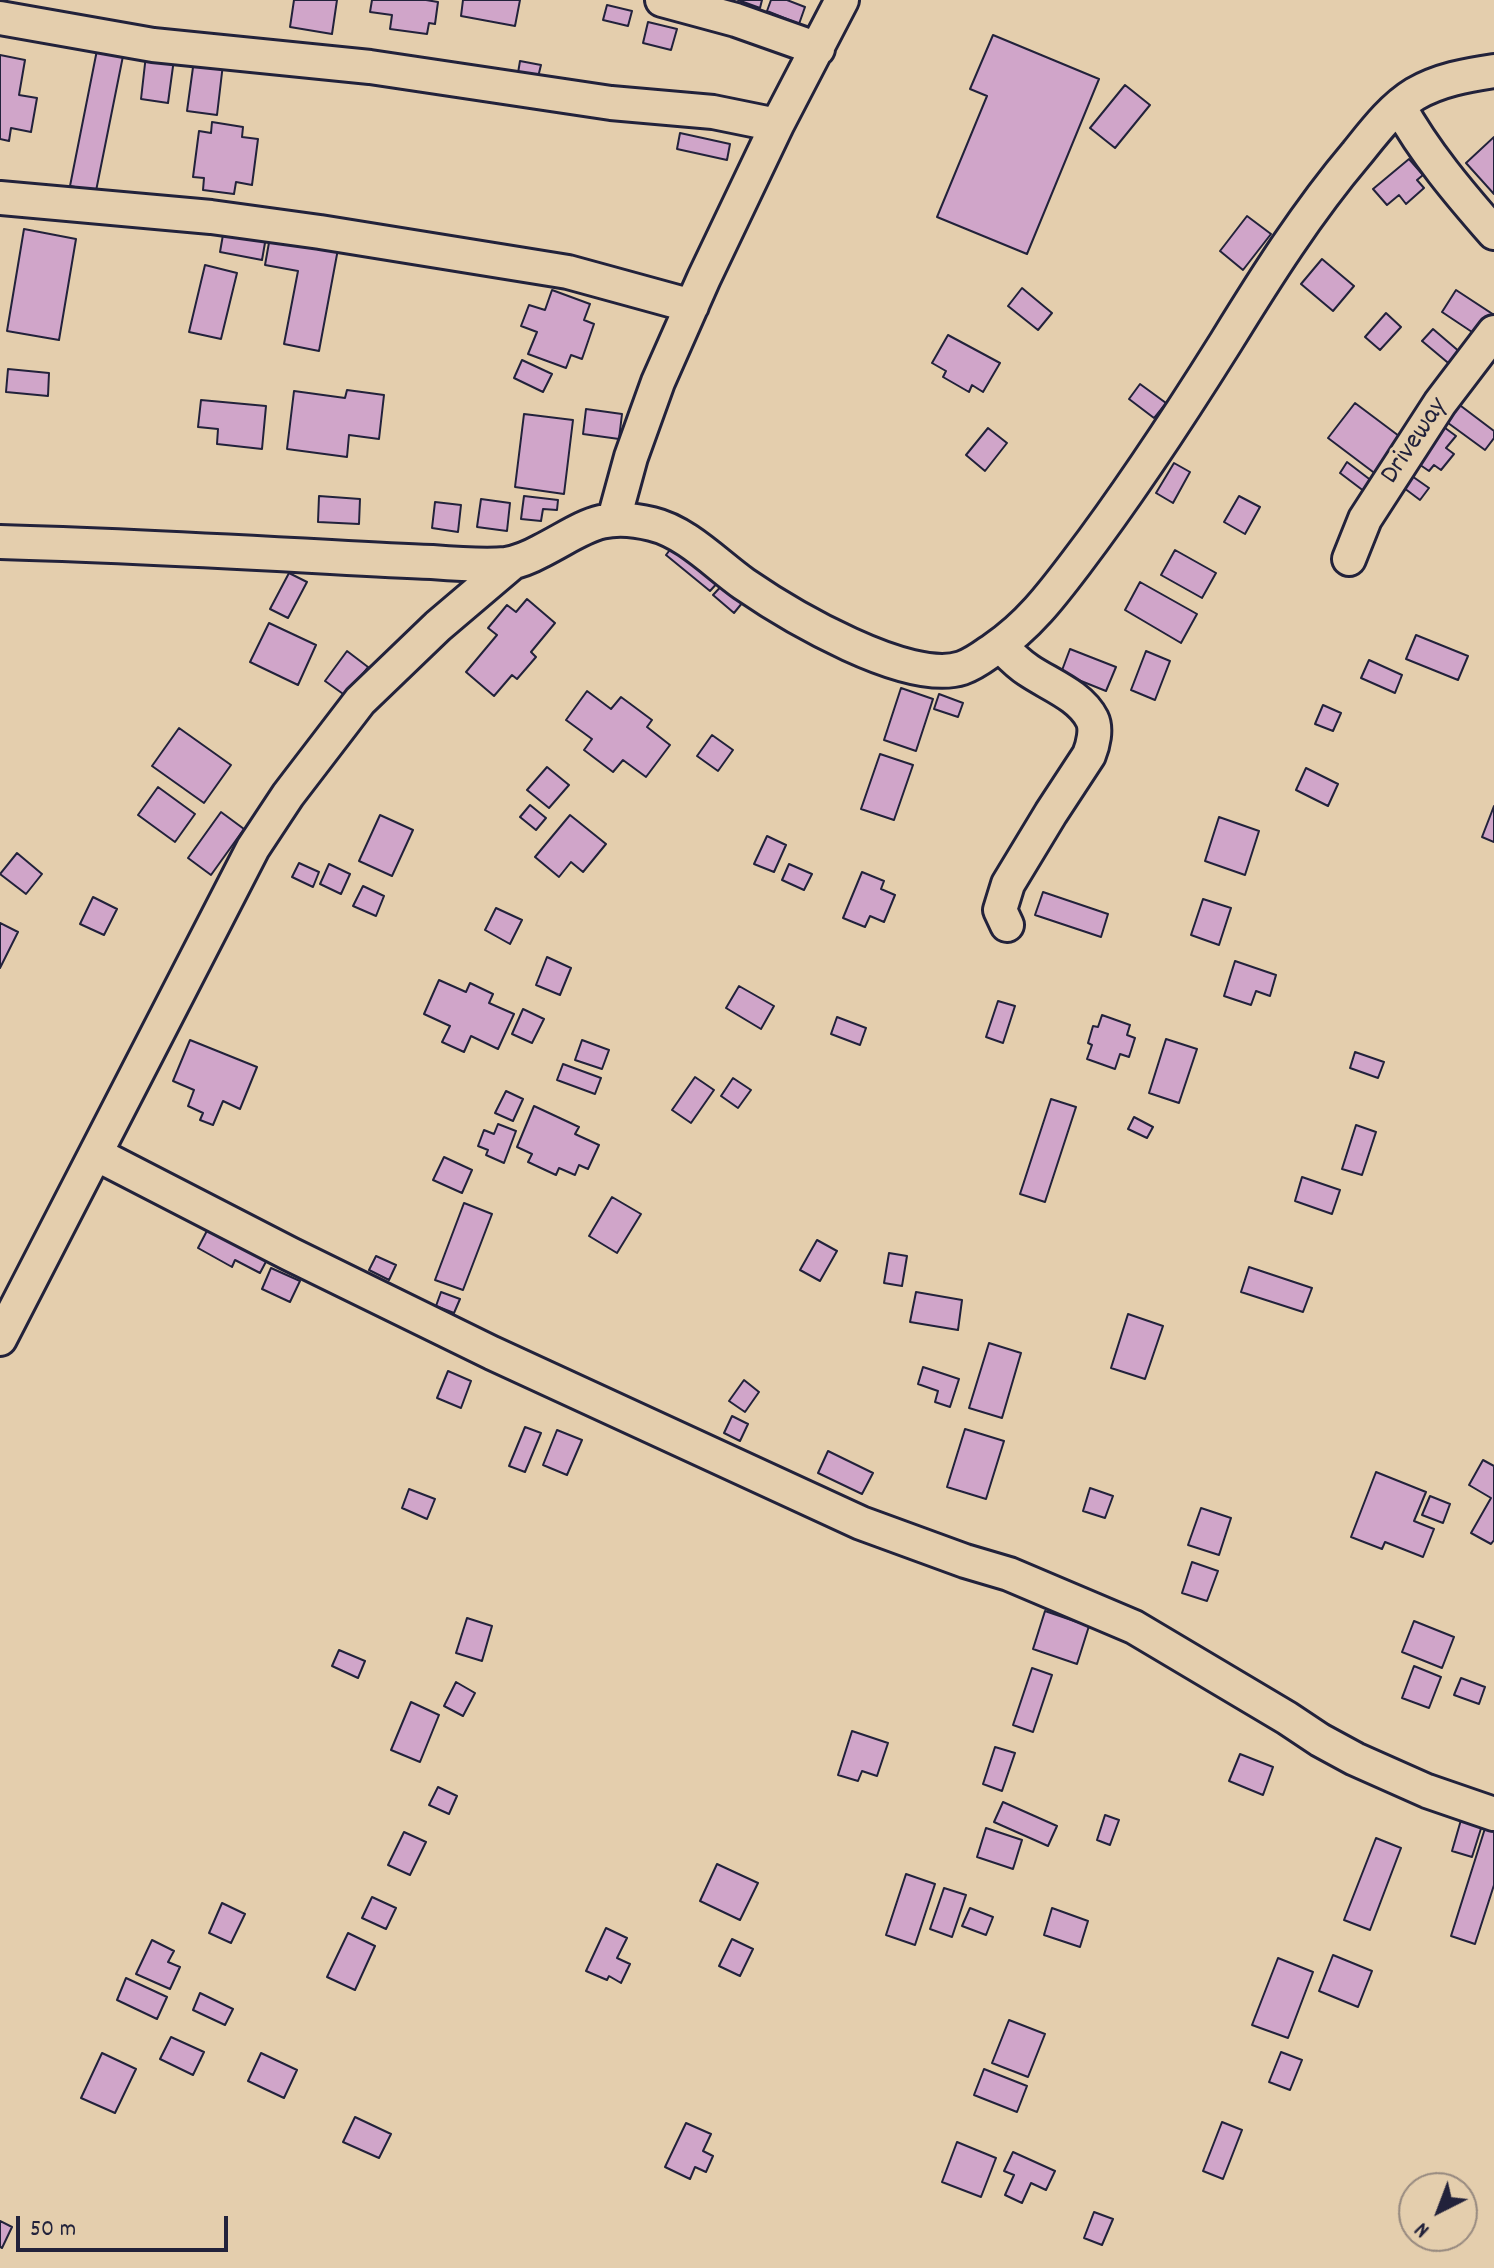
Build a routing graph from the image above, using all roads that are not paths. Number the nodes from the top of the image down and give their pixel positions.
1 (662, 0) edge
2 (842, 0) edge
3 (0, 18) edge
4 (818, 49) junction
5 (1494, 71) edge
6 (1399, 106) junction
7 (777, 125) junction
8 (0, 198) edge
9 (1494, 233) edge
10 (692, 306) junction
11 (1494, 332) edge
12 (614, 519) junction
13 (0, 542) edge
14 (1349, 559) dead end
15 (511, 564) junction
16 (1000, 645) junction
17 (1007, 925) dead end
18 (96, 1154) junction
19 (0, 1339) edge
20 (1494, 1814) edge

1 - 4 street
2 - 4 street
3 - 7 street
4 - 7 street
5 - 6 street
6 - 9 street
6 - 16 street
7 - 10 street
8 - 10 street
10 - 12 street
11 - 14 street, Driveway
12 - 15 street
12 - 16 street
13 - 15 street
15 - 18 street
16 - 17 street
18 - 19 street
18 - 20 street

